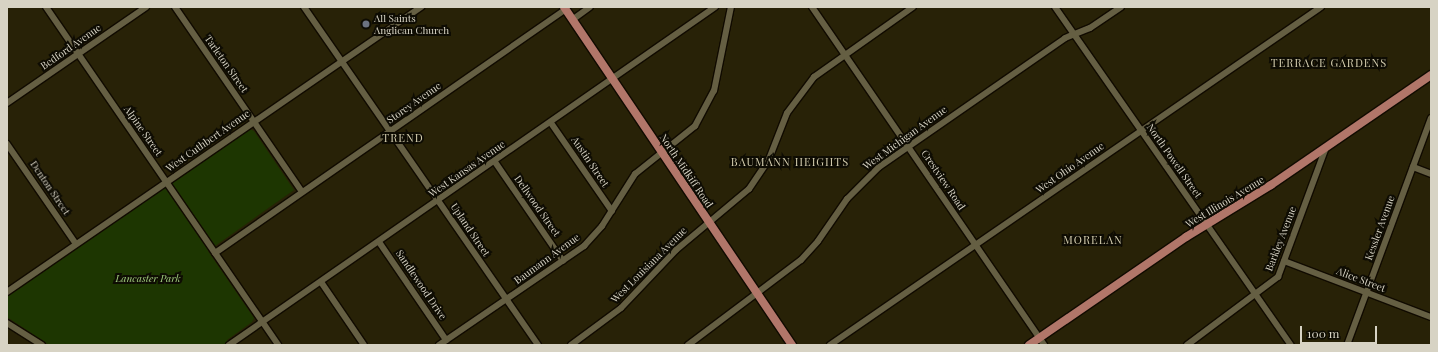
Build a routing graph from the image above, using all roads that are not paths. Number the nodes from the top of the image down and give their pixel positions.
1 (46, 7) edge
2 (146, 7) edge
3 (174, 7) edge
4 (304, 7) edge
5 (421, 7) edge
6 (590, 7) edge
7 (715, 7) edge
8 (731, 7) edge
9 (812, 7) edge
10 (913, 7) edge
11 (1055, 7) edge
12 (1121, 7) edge
13 (1318, 8) edge
14 (564, 9) edge
15 (572, 20) junction
16 (1074, 35) junction
17 (78, 54) junction
18 (844, 54) junction
19 (342, 62) junction
20 (1431, 75) edge
21 (613, 79) junction
22 (7, 103) edge
23 (1431, 118) edge
24 (254, 122) junction
25 (551, 123) junction
26 (1140, 131) junction
27 (390, 132) junction
28 (7, 144) edge
29 (908, 147) junction
30 (1326, 147) junction
31 (662, 153) junction
32 (495, 162) junction
33 (1413, 167) junction
34 (1431, 174) edge
35 (166, 182) junction
36 (302, 192) junction
37 (438, 201) junction
38 (612, 211) junction
39 (709, 223) junction
40 (1207, 226) junction
41 (379, 242) junction
42 (76, 244) junction
43 (976, 245) junction
44 (214, 252) junction
45 (563, 261) junction
46 (1284, 261) junction
47 (321, 282) junction
48 (7, 292) edge
49 (1366, 292) junction
50 (756, 293) junction
51 (1256, 295) junction
52 (506, 300) junction
53 (1431, 317) edge
54 (262, 322) junction
55 (7, 323) edge
56 (446, 340) junction
57 (1041, 342) edge
58 (42, 345) edge
59 (229, 345) edge
60 (278, 345) edge
61 (364, 345) edge
62 (439, 345) edge
63 (538, 345) edge
64 (571, 345) edge
65 (688, 345) edge
66 (792, 345) edge
67 (830, 345) edge
68 (1029, 345) edge
69 (1187, 345) edge
70 (1291, 345) edge
71 (1347, 345) edge

1 - 17 street, Alpine Street
2 - 17 street, Bedford Avenue
3 - 24 street, Tarleton Street
4 - 19 street, Upland Street
5 - 19 street, West Cuthbert Avenue
6 - 15 street
7 - 21 street, West Kansas Avenue
8 - 31 street, Baumann Avenue
9 - 18 street, Crestview Road
10 - 18 street, West Louisiana Avenue
11 - 16 street, North Powell Street
12 - 16 street, West Michigan Avenue
13 - 26 street, West Ohio Avenue
14 - 15 main road, North Midkiff Road
14 - 27 street, Storey Avenue
15 - 21 main road, North Midkiff Road
16 - 26 street, North Powell Street
16 - 29 street, West Michigan Avenue
17 - 22 street, Bedford Avenue
17 - 35 street, Alpine Street
18 - 29 street, Crestview Road
18 - 39 street, West Louisiana Avenue
19 - 24 street, West Cuthbert Avenue
19 - 27 street, Upland Street
20 - 30 main road, West Illinois Avenue
21 - 25 street, West Kansas Avenue
21 - 31 main road, North Midkiff Road
23 - 33 street, Kessler Avenue
24 - 35 street, West Cuthbert Avenue
24 - 36 street, Tarleton Street
25 - 32 street, West Kansas Avenue
25 - 38 street, Austin Street
26 - 40 street, North Powell Street
26 - 43 street, West Ohio Avenue
27 - 36 street, Storey Avenue
27 - 37 street, Upland Street
28 - 42 street, Denton Street
29 - 43 street, Crestview Road
29 - 50 street, West Michigan Avenue
30 - 40 main road, West Illinois Avenue
30 - 46 street, Barkley Avenue
31 - 38 street, Baumann Avenue
31 - 39 main road, North Midkiff Road
32 - 37 street, West Kansas Avenue
32 - 45 street, Dellwood Street
33 - 34 street
33 - 49 street, Kessler Avenue
35 - 42 street, West Cuthbert Avenue
35 - 44 street, Alpine Street
36 - 44 street, Storey Avenue
37 - 41 street, West Kansas Avenue
37 - 52 street, Upland Street
38 - 45 street, Baumann Avenue
39 - 50 main road, North Midkiff Road
39 - 64 street, West Louisiana Avenue
40 - 51 street, North Powell Street
40 - 57 main road, West Illinois Avenue
41 - 47 street, West Kansas Avenue
41 - 56 street, Sandlewood Drive
42 - 48 street, West Cuthbert Avenue
43 - 57 street, Crestview Road
43 - 67 street, West Ohio Avenue
44 - 54 street, Alpine Street
45 - 52 street, Baumann Avenue
46 - 49 street, Alice Street
46 - 51 street, Barkley Avenue
47 - 54 street, West Kansas Avenue
47 - 61 street
49 - 53 street, Alice Street
49 - 71 street, Kessler Avenue
50 - 65 street, West Michigan Avenue
50 - 66 main road, North Midkiff Road
51 - 69 street, Barkley Avenue
51 - 70 street, North Powell Street
52 - 56 street, Baumann Avenue
52 - 63 street, Upland Street
54 - 59 street, West Kansas Avenue
54 - 60 street, Alpine Street
55 - 58 street
56 - 62 street, Baumann Avenue
57 - 68 main road, West Illinois Avenue

